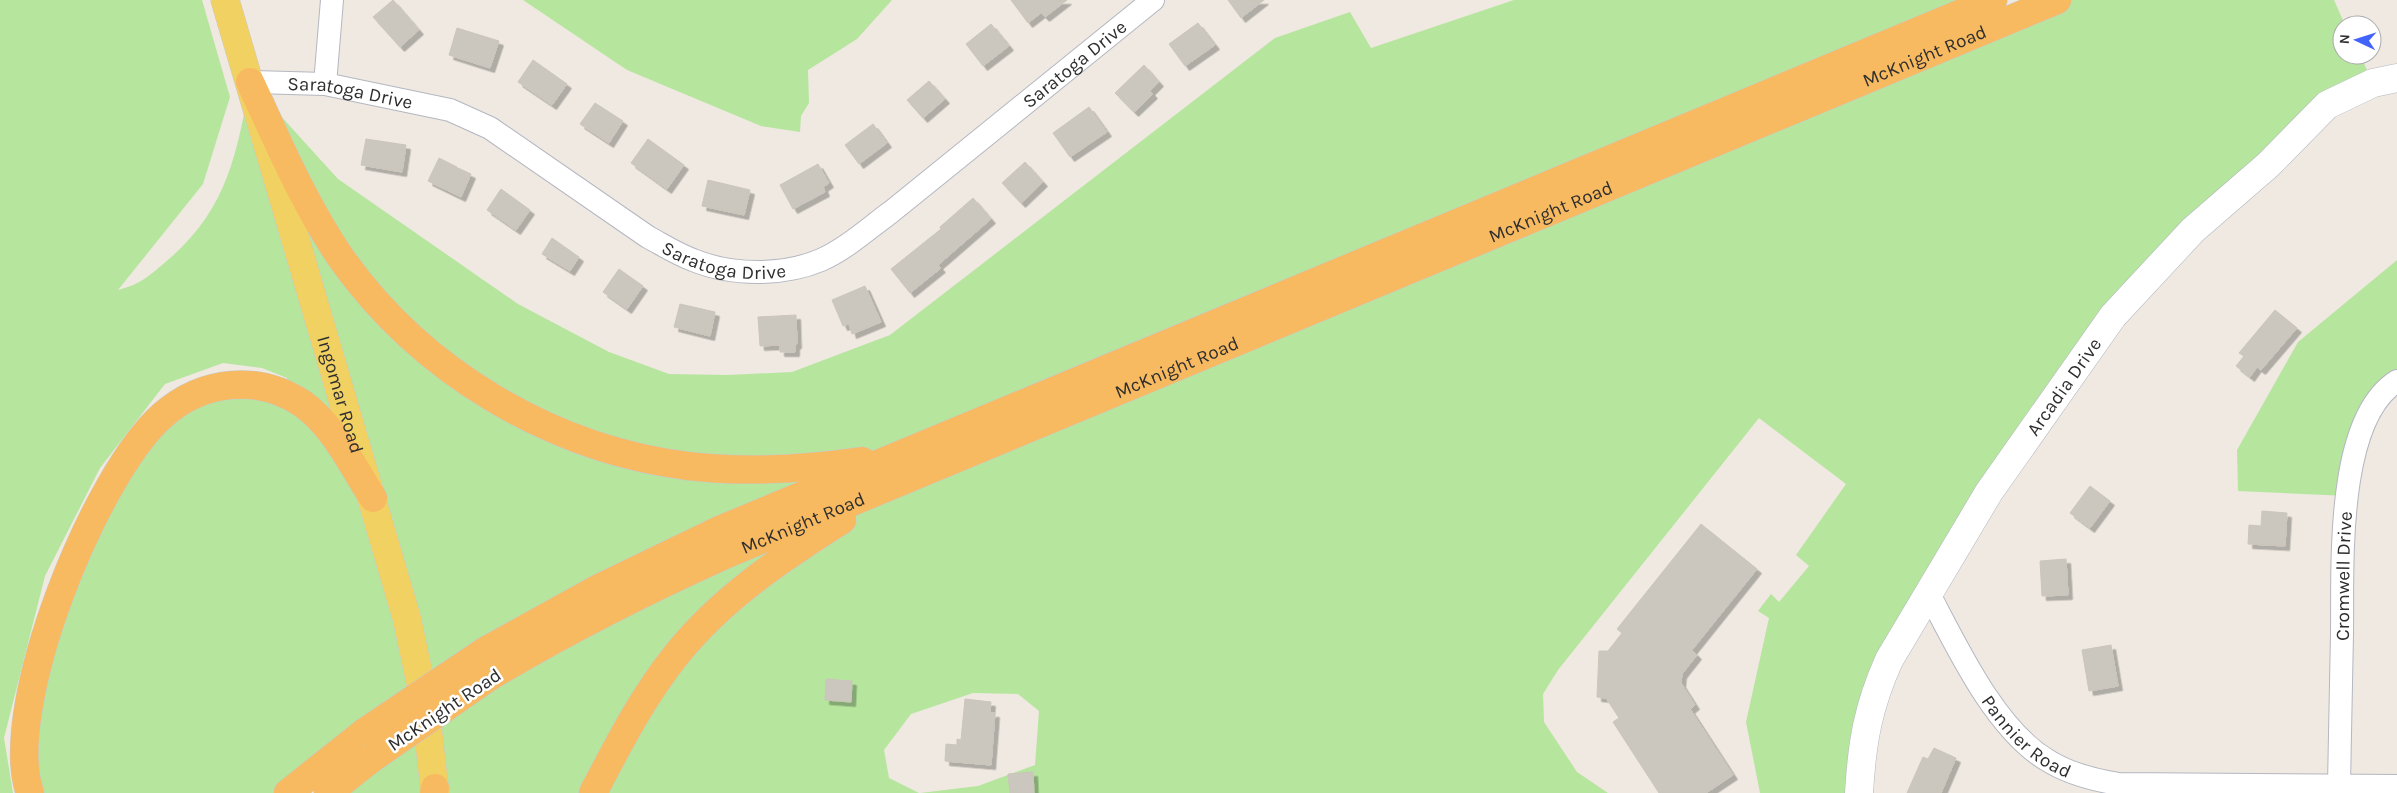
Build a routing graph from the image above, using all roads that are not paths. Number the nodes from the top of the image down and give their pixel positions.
1 (225, 0) edge
2 (332, 0) edge
3 (1153, 0) edge
4 (1993, 0) edge
5 (2057, 0) edge
6 (2397, 78) edge
7 (250, 82) junction
8 (325, 84) junction
9 (2397, 381) edge
10 (903, 467) junction
11 (372, 498) junction
12 (1929, 594) junction
13 (487, 664) junction
14 (2339, 785) junction
15 (2397, 786) edge
16 (435, 791) edge
17 (30, 793) edge
18 (288, 793) edge
19 (328, 793) edge
20 (593, 793) edge
21 (1859, 793) edge

1 - 7 main road, Ingomar Road
2 - 8 street
3 - 8 street, Saratoga Drive
4 - 10 highway, McKnight Road
5 - 10 highway, McKnight Road
6 - 12 street, Arcadia Drive
7 - 8 street, Saratoga Drive
7 - 10 highway
7 - 11 main road, Ingomar Road
9 - 14 street, Cromwell Drive
10 - 13 highway, McKnight Road
10 - 20 highway
11 - 16 main road, Ingomar Road
11 - 17 highway
12 - 14 street, Pannier Road
12 - 21 street, Arcadia Drive
13 - 18 highway, McKnight Road, bridge
13 - 19 highway, McKnight Road, bridge
14 - 15 street, Pannier Road

